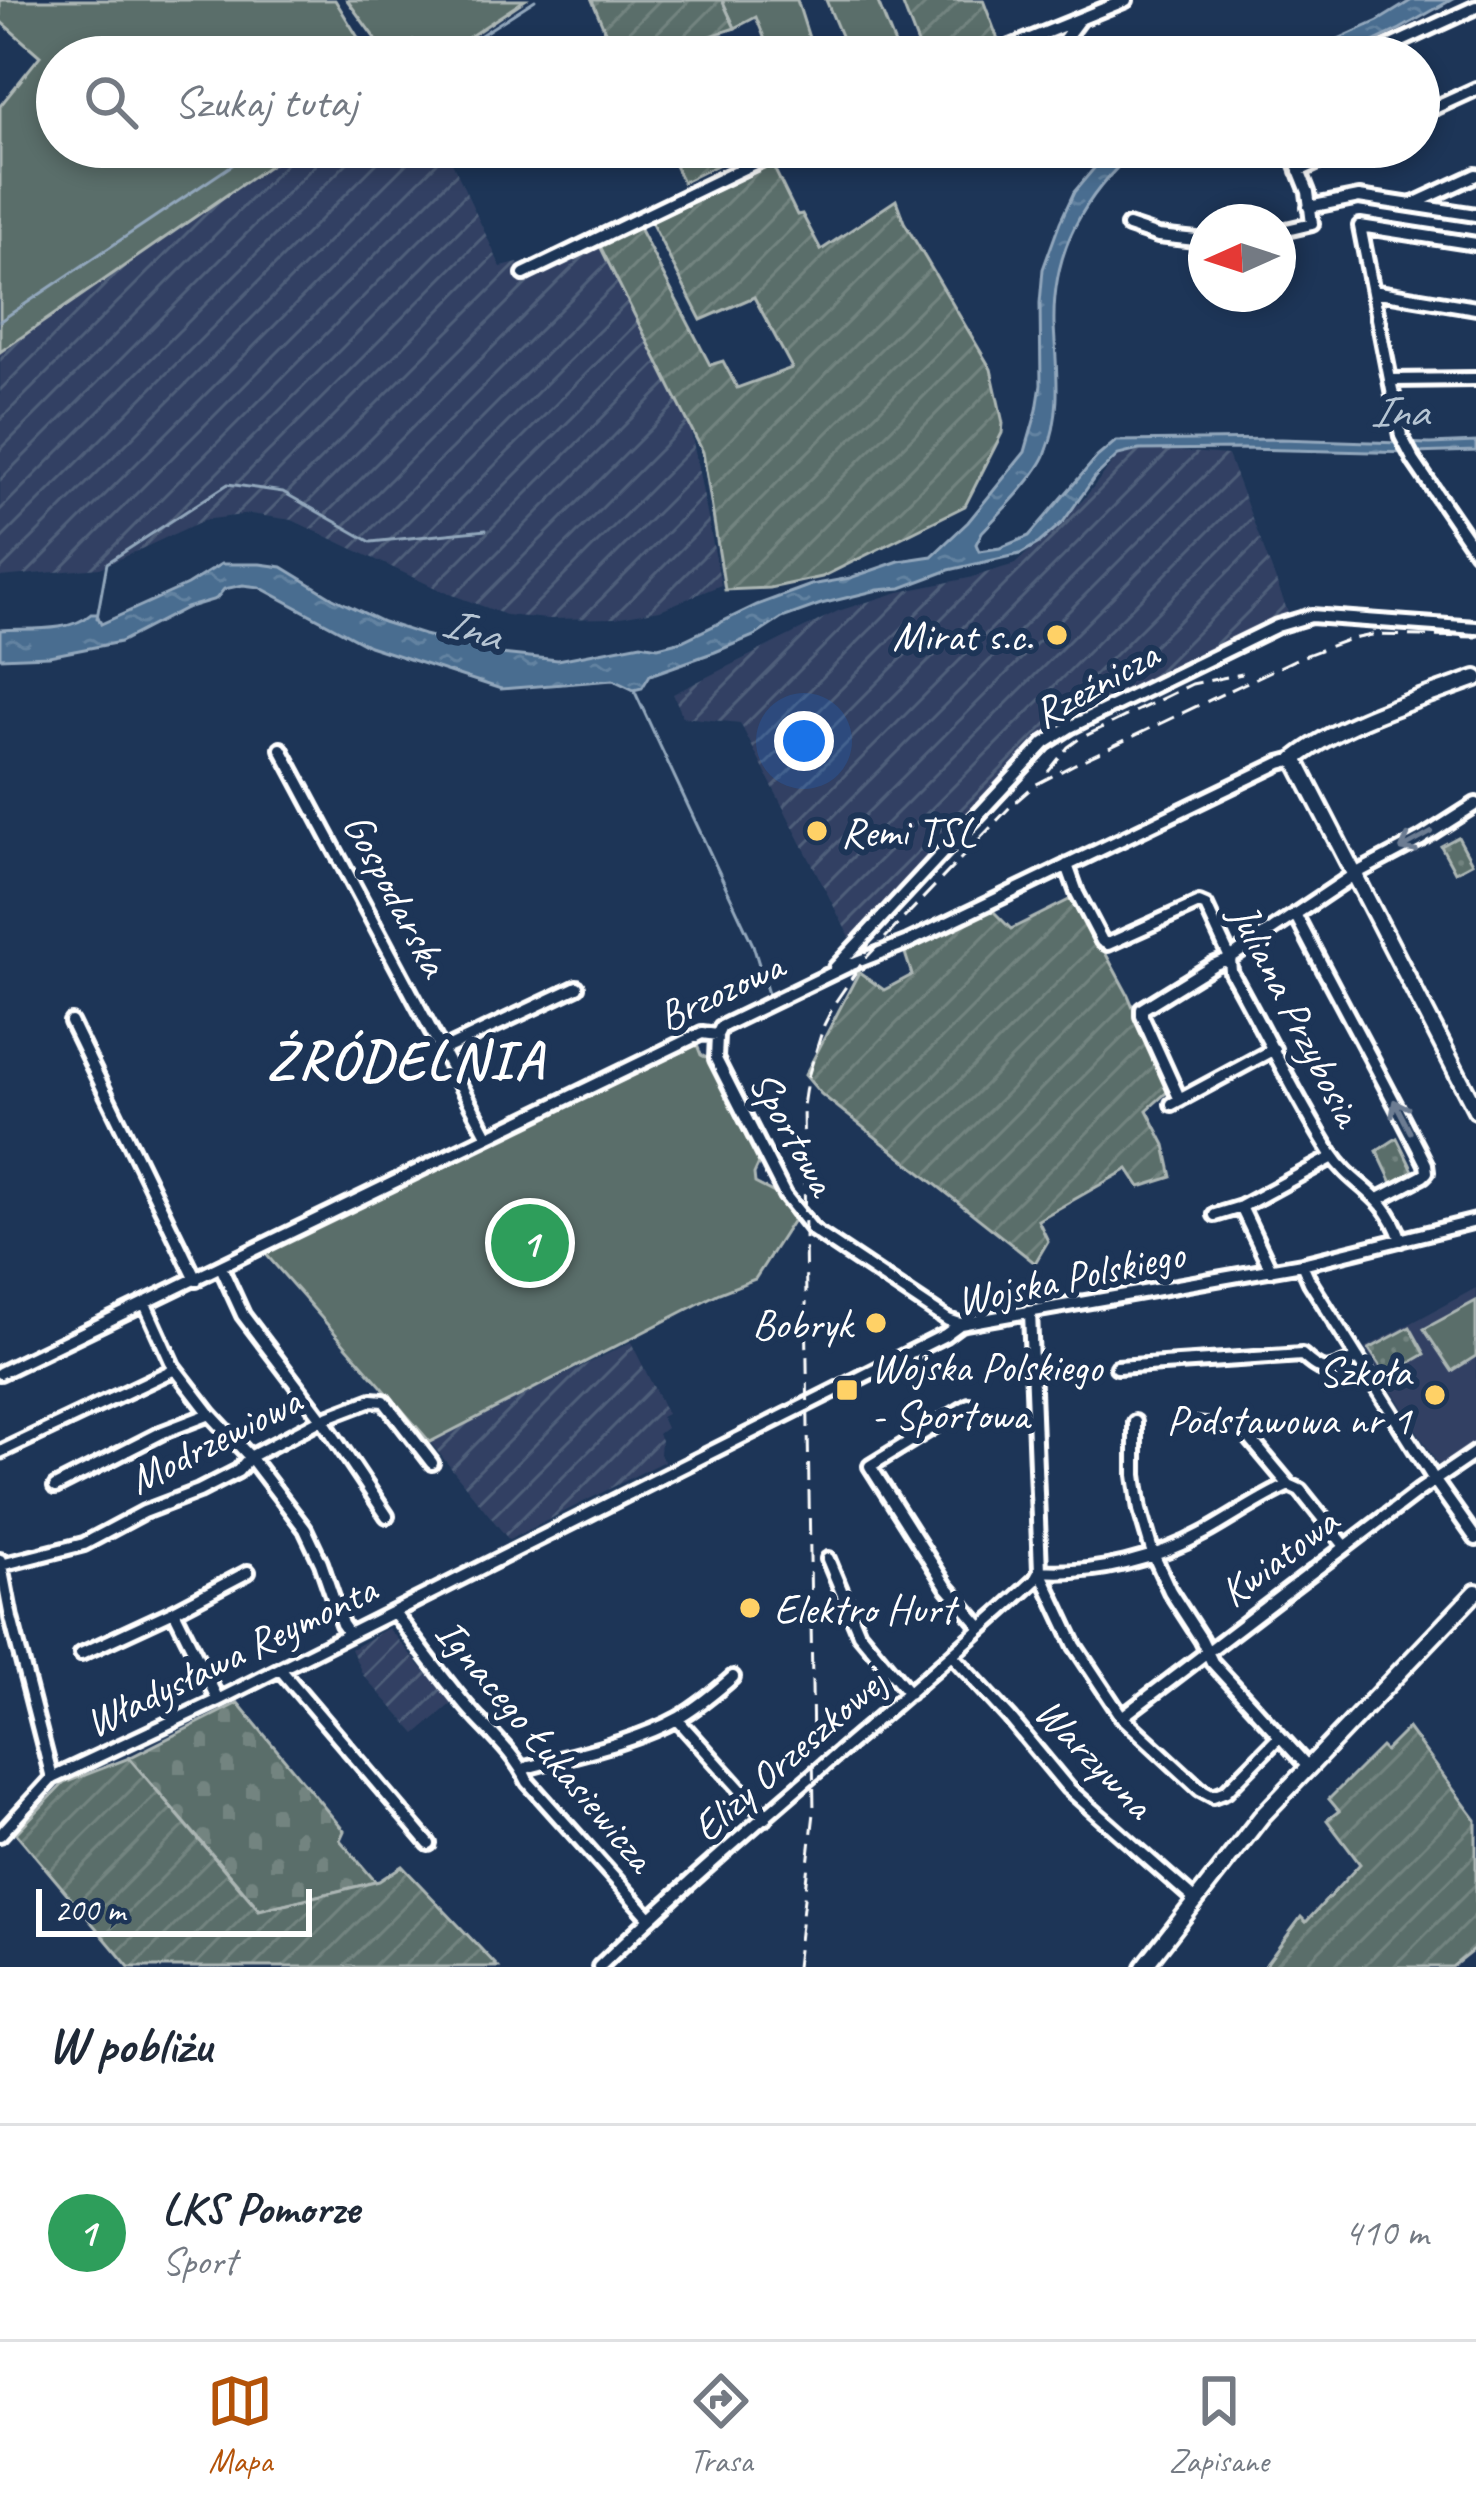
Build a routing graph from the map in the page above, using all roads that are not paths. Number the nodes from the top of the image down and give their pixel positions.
1 (1126, 0) edge
2 (1476, 7) edge
3 (1079, 20) junction
4 (1041, 36) edge
5 (1067, 36) edge
6 (1413, 36) edge
7 (1476, 89) edge
8 (1440, 105) edge
9 (744, 168) edge
10 (1298, 168) edge
11 (1306, 168) edge
12 (1299, 171) junction
13 (1476, 175) edge
14 (1410, 205) junction
15 (1310, 207) junction
16 (1476, 215) edge
17 (1128, 226) dead end
18 (1296, 228) edge
19 (1188, 239) edge
20 (1476, 244) edge
21 (524, 274) dead end
22 (1373, 291) junction
23 (1476, 308) edge
24 (1476, 379) edge
25 (1390, 380) junction
26 (1476, 552) edge
27 (1476, 628) edge
28 (1475, 678) edge
29 (281, 749) dead end
30 (1295, 759) junction
31 (1476, 804) edge
32 (1066, 865) junction
33 (1355, 874) junction
34 (1295, 914) junction
35 (1230, 958) junction
36 (829, 975) junction
37 (578, 986) dead end
38 (70, 1022) dead end
39 (717, 1035) junction
40 (1274, 1049) junction
41 (443, 1050) junction
42 (1476, 1110) edge
43 (487, 1135) junction
44 (1333, 1157) junction
45 (1379, 1199) junction
46 (1241, 1207) junction
47 (1215, 1214) dead end
48 (1476, 1221) edge
49 (1401, 1240) junction
50 (1302, 1264) junction
51 (221, 1267) junction
52 (1271, 1270) junction
53 (196, 1280) junction
54 (145, 1304) junction
55 (1030, 1312) junction
56 (960, 1324) junction
57 (1358, 1358) junction
58 (1118, 1367) dead end
59 (175, 1369) junction
60 (0, 1373) edge
61 (968, 1405) dead end
62 (210, 1414) junction
63 (322, 1419) junction
64 (1135, 1422) dead end
65 (1194, 1425) dead end
66 (0, 1452) edge
67 (1476, 1452) edge
68 (250, 1457) junction
69 (432, 1463) dead end
70 (1435, 1481) junction
71 (1289, 1486) junction
72 (55, 1487) dead end
73 (387, 1516) dead end
74 (1476, 1539) edge
75 (1345, 1546) junction
76 (1153, 1554) junction
77 (506, 1556) joint
78 (828, 1559) dead end
79 (1, 1562) edge
80 (1040, 1571) junction
81 (248, 1572) dead end
82 (1476, 1592) edge
83 (174, 1611) junction
84 (394, 1612) junction
85 (982, 1628) junction
86 (349, 1634) junction
87 (1206, 1653) junction
88 (81, 1654) dead end
89 (952, 1655) junction
90 (280, 1669) junction
91 (733, 1677) dead end
92 (909, 1693) junction
93 (218, 1700) junction
94 (1122, 1717) junction
95 (677, 1719) junction
96 (1279, 1737) junction
97 (1308, 1767) junction
98 (522, 1769) junction
99 (52, 1778) junction
100 (766, 1818) junction
101 (0, 1835) edge
102 (429, 1844) dead end
103 (1195, 1900) junction
104 (650, 1918) junction
105 (599, 1967) edge
106 (1144, 1967) edge

1 - 3 street
2 - 6 street
3 - 4 street
3 - 5 street
7 - 8 street
9 - 21 street
10 - 12 street
11 - 12 street
12 - 15 street
13 - 14 street
14 - 15 street
14 - 16 street
15 - 18 street
17 - 19 street
20 - 22 street
22 - 23 street
22 - 25 street
24 - 25 street
25 - 26 street
27 - 36 street, Rzeźnicza
28 - 30 street, Brzozowa
29 - 41 street, Gospodarska
30 - 32 street, Brzozowa
30 - 33 street
31 -> 33 street
32 - 35 street, Juliana Przybosia
32 - 36 street, Brzozowa
33 - 34 street
33 - 42 street
34 - 35 street
45 -> 34 street
35 - 40 street, Juliana Przybosia
35 - 40 street
36 - 39 street, Brzozowa
37 - 41 street
38 - 53 street
39 - 43 street, Brzozowa
39 - 56 street, Sportowa
40 - 44 street, Juliana Przybosia
41 - 43 street, Gospodarska
43 - 51 street, Brzozowa
44 - 45 street, Juliana Przybosia
44 - 46 street
45 - 49 street, Juliana Przybosia
46 - 47 street
46 - 52 street
48 - 49 street, Wojska Polskiego
49 - 50 street, Wojska Polskiego
50 - 52 street, Wojska Polskiego
50 - 57 street
51 - 53 street, Brzozowa
51 - 63 street
52 - 55 street, Wojska Polskiego
53 - 54 street, Brzozowa
54 - 59 street
54 - 60 street, Brzozowa
55 - 56 street, Wojska Polskiego
55 - 80 street
56 - 77 street, Wojska Polskiego
57 - 58 street
57 - 70 street
59 - 62 street
59 - 66 street
61 - 85 street
62 - 68 street
62 - 72 street
63 - 68 street, Modrzewiowa
63 - 69 street, Modrzewiowa
63 - 73 street
64 - 76 street
65 - 71 street
67 - 70 street, Kwiatowa
68 - 79 street, Modrzewiowa
68 - 86 street
70 - 74 street
70 - 75 street, Kwiatowa
71 - 75 street
71 - 76 street
75 - 87 street, Kwiatowa
76 - 80 street
76 - 87 street
77 - 84 street, Władysława Reymonta
78 - 92 street
79 - 99 street
80 - 85 street, Elizy Orzeszkowej
80 - 94 street
81 - 83 street
82 - 97 street
83 - 88 street
83 - 93 street
84 - 86 street, Władysława Reymonta
84 - 98 street, Ignacego Łukasiewicza
85 - 89 street, Elizy Orzeszkowej
86 - 90 street, Władysława Reymonta
87 - 94 street, Kwiatowa
87 - 96 street
89 - 92 street, Elizy Orzeszkowej
89 - 103 street, Warzywna
90 - 93 street, Władysława Reymonta
90 - 102 street
91 - 95 street
92 - 100 street, Elizy Orzeszkowej
93 - 99 street, Władysława Reymonta
94 - 96 street
95 - 98 street
95 - 100 street
96 - 97 street
97 - 103 street
98 - 104 street, Ignacego Łukasiewicza
99 - 101 street, Władysława Reymonta
100 - 104 street, Elizy Orzeszkowej
103 - 106 street
104 - 105 street, Elizy Orzeszkowej

